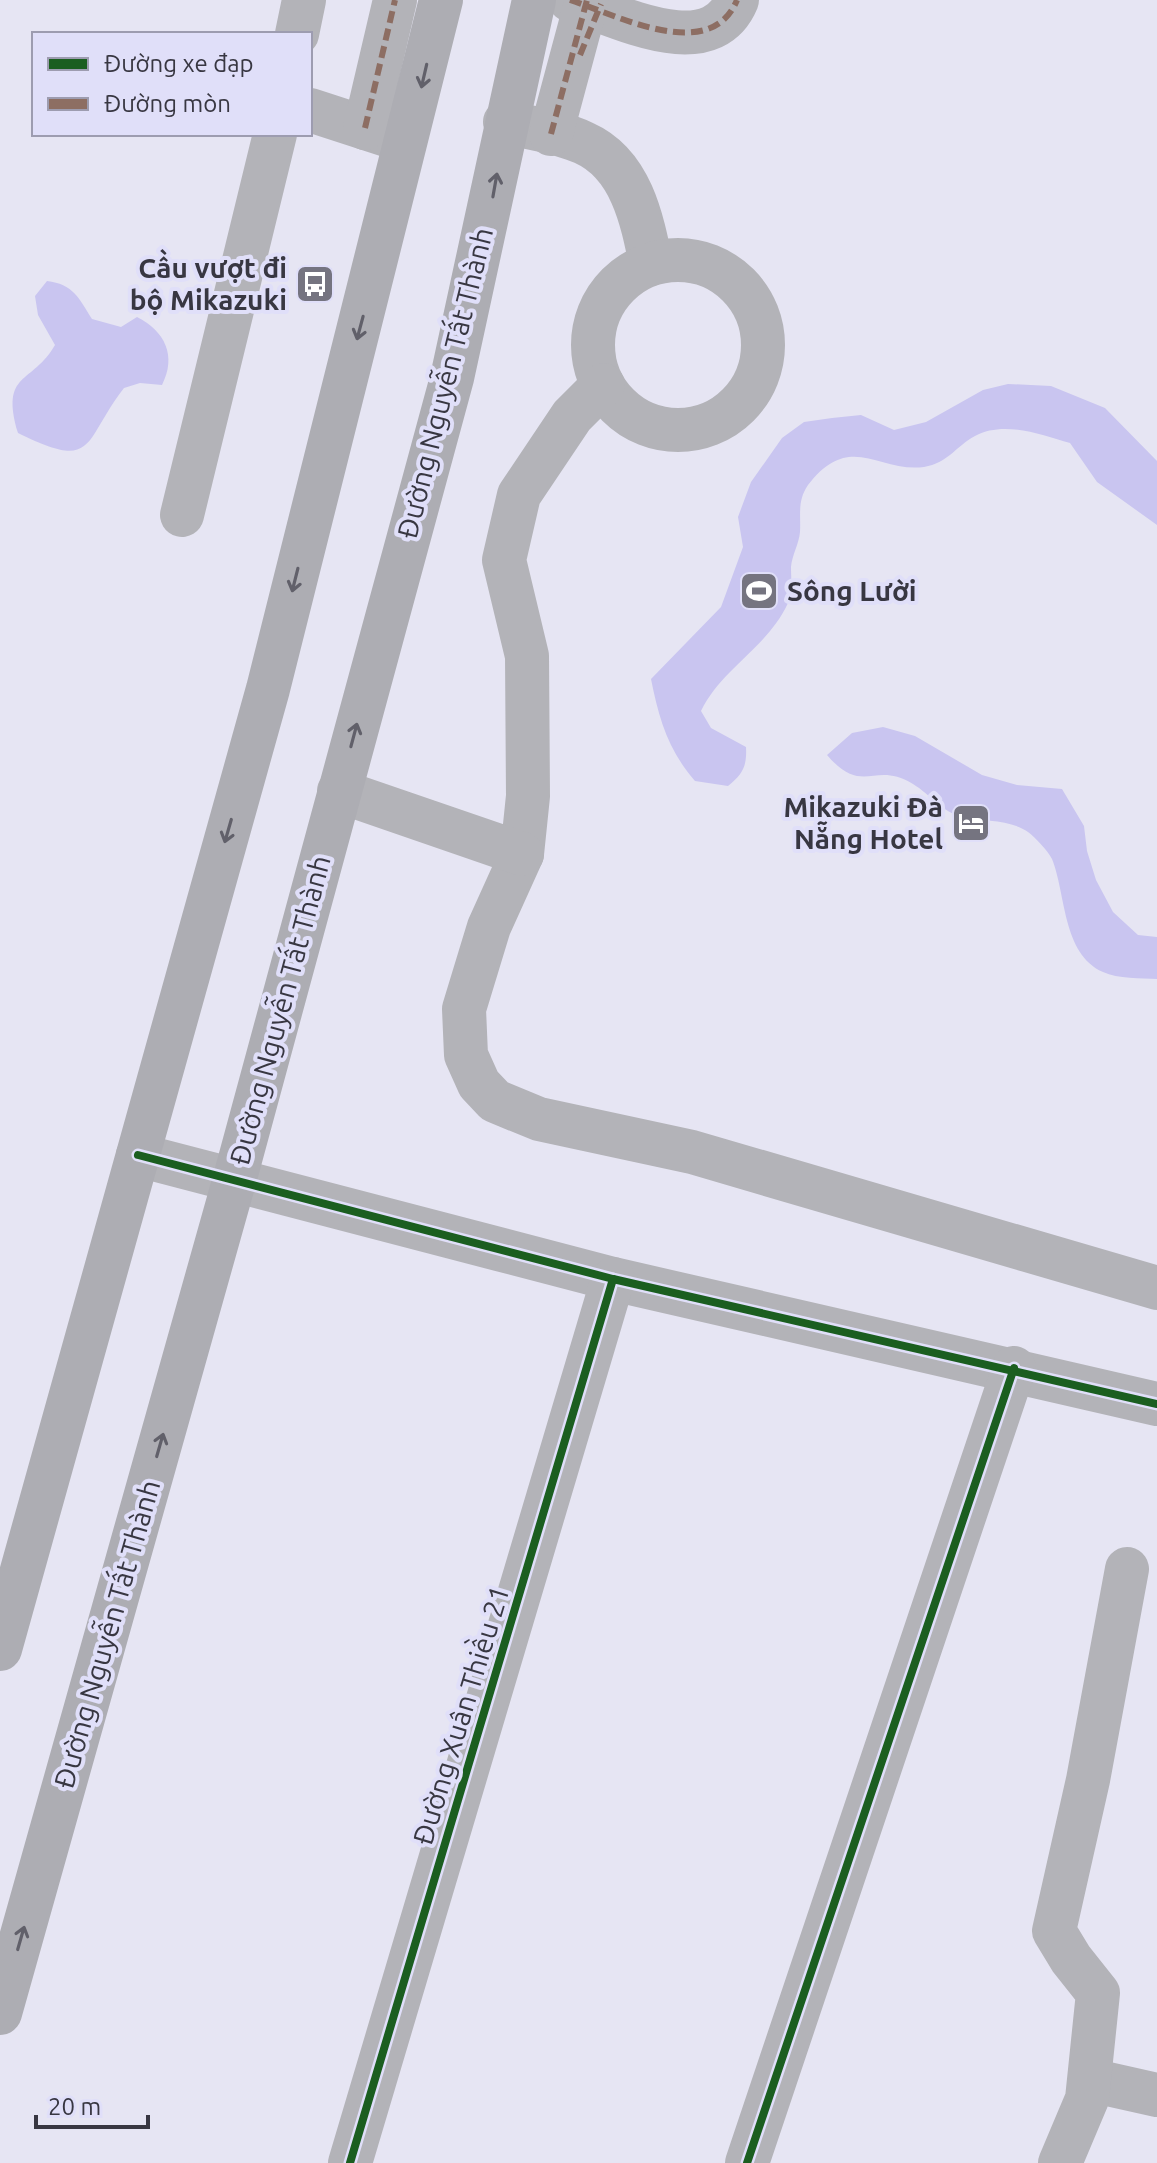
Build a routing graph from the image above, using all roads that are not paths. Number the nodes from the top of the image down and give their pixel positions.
1 (304, 0) edge
2 (392, 0) edge
3 (441, 0) edge
4 (534, 0) edge
5 (570, 0) edge
6 (587, 0) edge
7 (603, 0) edge
8 (737, 0) edge
9 (297, 32) edge
10 (312, 111) edge
11 (555, 121) junction
12 (505, 122) junction
13 (365, 128) junction
14 (275, 136) edge
15 (408, 142) junction
16 (651, 264) junction
17 (603, 385) junction
18 (182, 515) dead end
19 (339, 791) junction
20 (522, 854) junction
21 (138, 1155) junction
22 (235, 1178) junction
23 (613, 1279) junction
24 (1157, 1288) edge
25 (1014, 1368) junction
26 (1157, 1404) edge
27 (1127, 1569) dead end
28 (0, 1649) edge
29 (0, 2013) edge
30 (1090, 2080) junction
31 (1157, 2095) edge
32 (350, 2163) edge
33 (747, 2163) edge
34 (1060, 2163) edge

1 - 9 street
2 - 13 street
3 -> 15 main road
4 - 12 main road, Đường Nguyễn Tất Thành
5 - 8 street
6 - 11 street
7 - 11 street
10 - 13 street
11 - 12 street
11 - 16 street
19 -> 12 main road, Đường Nguyễn Tất Thành
13 - 15 street
14 - 18 street
15 -> 21 main road
16 - 17 street
16 - 17 street
17 - 20 street
19 - 20 street
19 - 22 main road, Đường Nguyễn Tất Thành
20 - 24 street
21 - 22 street
21 - 28 main road
22 - 23 street
29 -> 22 main road, Đường Nguyễn Tất Thành
23 - 25 street
23 - 32 street, Đường Xuân Thiều 21
25 - 26 street
25 - 33 street
27 - 30 street
30 - 31 street
30 - 34 street

